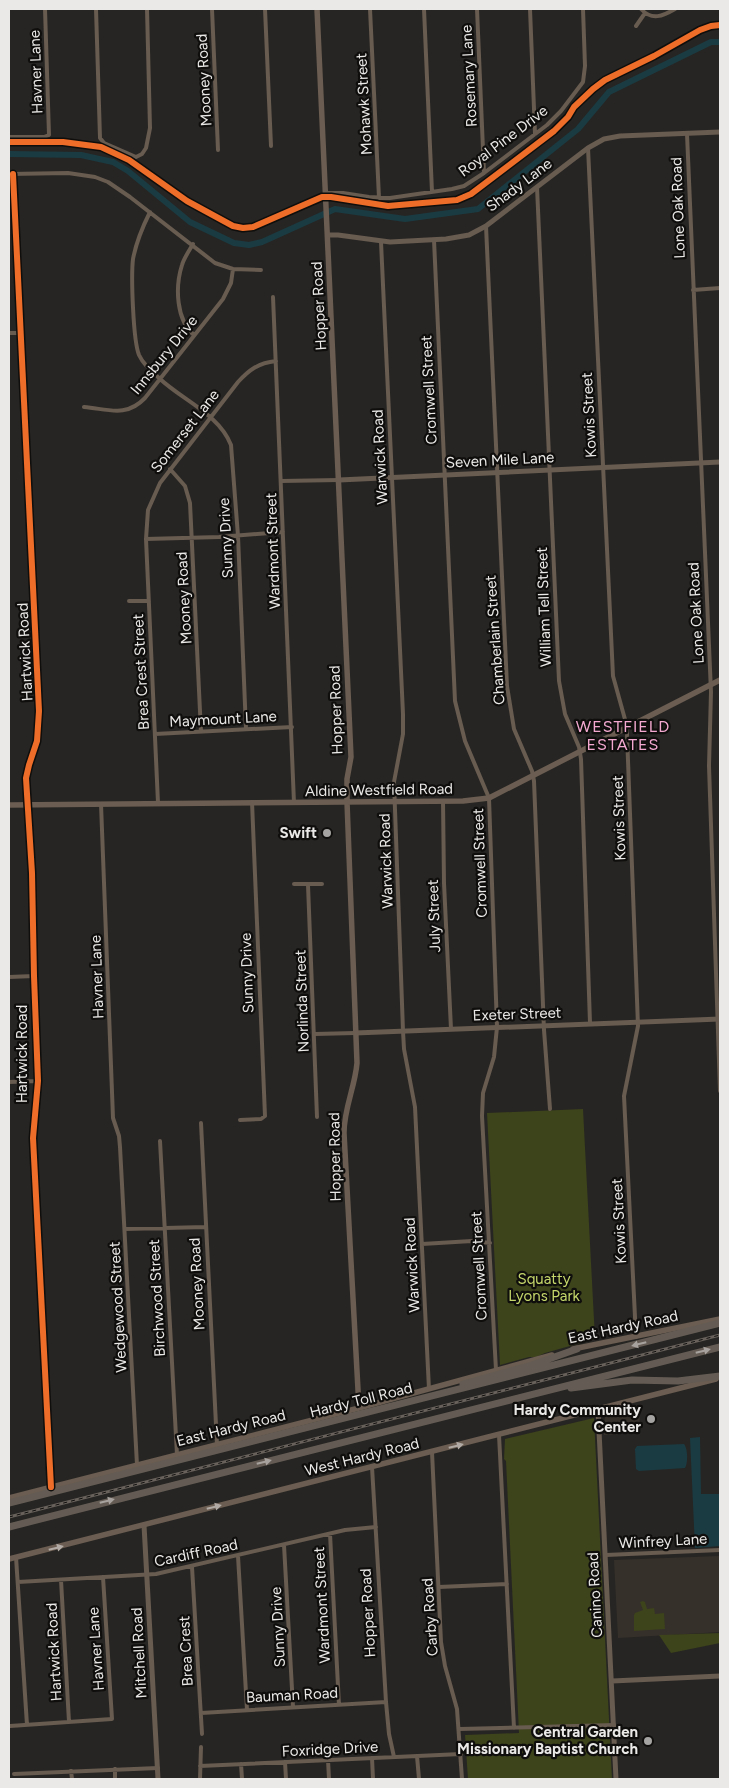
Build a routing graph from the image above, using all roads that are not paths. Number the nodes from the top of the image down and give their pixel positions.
1 (45, 9) edge
2 (96, 9) edge
3 (147, 9) edge
4 (212, 9) edge
5 (265, 9) edge
6 (317, 9) edge
7 (370, 9) edge
8 (424, 9) edge
9 (477, 9) edge
10 (530, 9) edge
11 (583, 9) edge
12 (641, 9) edge
13 (675, 9) edge
14 (645, 13) junction
15 (636, 26) dead end
16 (720, 132) edge
17 (535, 134) junction
18 (687, 134) junction
19 (9, 137) edge
20 (271, 146) dead end
21 (588, 148) junction
22 (218, 150) dead end
23 (484, 173) junction
24 (11, 174) edge
25 (537, 187) junction
26 (432, 192) junction
27 (326, 193) junction
28 (380, 198) junction
29 (150, 212) junction
30 (486, 226) junction
31 (328, 235) junction
32 (434, 240) junction
33 (381, 242) junction
34 (193, 244) junction
35 (233, 269) junction
36 (261, 270) dead end
37 (720, 288) edge
38 (693, 290) junction
39 (273, 298) dead end
40 (9, 333) edge
41 (21, 333) junction
42 (194, 336) junction
43 (276, 361) junction
44 (160, 379) junction
45 (84, 407) dead end
46 (210, 418) junction
47 (720, 462) edge
48 (701, 463) junction
49 (603, 468) junction
50 (170, 469) junction
51 (550, 470) junction
52 (498, 473) junction
53 (444, 475) junction
54 (392, 477) junction
55 (339, 480) junction
56 (281, 481) junction
57 (283, 532) junction
58 (238, 536) junction
59 (192, 538) junction
60 (146, 539) junction
61 (129, 601) dead end
62 (149, 601) junction
63 (720, 680) edge
64 (711, 685) junction
65 (292, 727) junction
66 (627, 728) junction
67 (246, 729) junction
68 (201, 732) junction
69 (155, 734) junction
70 (580, 752) junction
71 (533, 776) junction
72 (489, 798) junction
73 (395, 801) junction
74 (443, 801) junction
75 (252, 802) junction
76 (347, 802) junction
77 (158, 803) junction
78 (294, 803) junction
79 (101, 804) junction
80 (9, 805) edge
81 (28, 805) junction
82 (294, 884) dead end
83 (322, 884) dead end
84 (308, 885) junction
85 (34, 976) junction
86 (9, 977) edge
87 (719, 1019) edge
88 (638, 1022) junction
89 (590, 1023) junction
90 (544, 1026) junction
91 (497, 1027) junction
92 (451, 1029) junction
93 (404, 1031) junction
94 (355, 1033) junction
95 (315, 1034) junction
96 (38, 1081) junction
97 (9, 1082) edge
98 (720, 1091) edge
99 (550, 1109) dead end
100 (318, 1117) dead end
101 (240, 1120) dead end
102 (201, 1123) dead end
103 (160, 1141) dead end
104 (120, 1147) joint
105 (206, 1227) junction
106 (165, 1228) junction
107 (125, 1229) junction
108 (490, 1242) junction
109 (422, 1244) junction
110 (720, 1319) edge
111 (720, 1323) edge
112 (636, 1337) junction
113 (720, 1347) edge
114 (577, 1348) junction
115 (496, 1370) junction
116 (720, 1377) edge
117 (429, 1389) junction
118 (554, 1389) junction
119 (420, 1400) junction
120 (359, 1408) junction
121 (598, 1410) junction
122 (499, 1435) junction
123 (216, 1445) junction
124 (432, 1452) junction
125 (177, 1455) junction
126 (137, 1465) junction
127 (372, 1467) junction
128 (51, 1487) junction
129 (9, 1498) edge
130 (9, 1503) edge
131 (144, 1525) junction
132 (9, 1527) edge
133 (376, 1527) junction
134 (330, 1534) junction
135 (284, 1545) junction
136 (720, 1550) edge
137 (606, 1555) junction
138 (238, 1556) junction
139 (16, 1558) junction
140 (9, 1559) edge
141 (192, 1567) junction
142 (147, 1575) junction
143 (103, 1577) junction
144 (61, 1580) junction
145 (18, 1582) junction
146 (507, 1584) junction
147 (439, 1587) junction
148 (720, 1676) edge
149 (612, 1681) junction
150 (386, 1702) junction
151 (340, 1705) junction
152 (293, 1707) junction
153 (247, 1710) junction
154 (201, 1713) junction
155 (69, 1722) junction
156 (27, 1724) junction
157 (614, 1725) junction
158 (10, 1726) dead end
159 (514, 1728) junction
160 (460, 1729) junction
161 (202, 1734) dead end
162 (201, 1747) dead end
163 (461, 1754) junction
164 (417, 1756) junction
165 (394, 1757) junction
166 (372, 1758) junction
167 (328, 1760) junction
168 (285, 1762) junction
169 (242, 1764) junction
170 (200, 1766) junction
171 (158, 1768) junction
172 (115, 1769) junction
173 (71, 1771) junction
174 (31, 1772) junction
175 (14, 1774) dead end
176 (31, 1779) edge
177 (72, 1779) edge
178 (115, 1779) edge
179 (158, 1779) edge
180 (200, 1779) edge
181 (242, 1779) edge
182 (286, 1779) edge
183 (329, 1779) edge
184 (374, 1779) edge
185 (418, 1779) edge
186 (462, 1779) edge
187 (616, 1779) edge

1 - 19 street, Havner Lane
2 - 3 street
4 - 22 street, Mooney Road
5 - 20 street
6 - 27 main road, Hopper Road
7 - 28 street, Mohawk Street
8 - 26 street
9 - 23 street, Rosemary Lane
10 - 17 street
11 - 17 street, Royal Pine Drive
12 - 14 street
13 - 14 street
14 - 15 street
16 - 18 street, Shady Lane
17 - 23 street, Royal Pine Drive
18 - 21 street, Shady Lane
18 - 38 street, Lone Oak Road
21 - 25 street, Shady Lane
21 - 49 street, Kowis Street
23 - 26 street, Royal Pine Drive
24 - 29 street
24 - 41 street, Hartwick Road
25 - 30 street, Shady Lane
25 - 51 street, William Tell Street
26 - 28 street, Royal Pine Drive
27 - 28 street, Royal Pine Drive
27 - 31 main road, Hopper Road
29 - 34 street
29 - 44 street
30 - 32 street, Shady Lane
30 - 52 street, Chamberlain Street
31 - 33 street, Shady Lane
31 - 55 main road, Hopper Road
32 - 33 street, Shady Lane
32 - 53 street, Cromwell Street
33 - 54 street, Warwick Road
34 - 35 street
34 - 42 street
35 - 36 street
35 - 42 street, Innsbury Drive
37 - 38 street
38 - 48 street, Lone Oak Road
39 - 43 street, Wardmont Street
40 - 41 street
41 - 81 street, Hartwick Road
42 - 44 street, Innsbury Drive
43 - 46 street, Somerset Lane
43 - 56 street, Wardmont Street
44 - 45 street, Innsbury Drive
44 - 46 street, Sunny Drive
46 - 50 street, Somerset Lane
46 - 58 street, Sunny Drive
47 - 48 street, Seven Mile Lane
48 - 49 street, Seven Mile Lane
48 - 64 street, Lone Oak Road
49 - 51 street, Seven Mile Lane
49 - 66 street, Kowis Street
50 - 59 street, Mooney Road
50 - 60 street, Somerset Lane
51 - 52 street, Seven Mile Lane
51 - 70 street, William Tell Street
52 - 53 street, Seven Mile Lane
52 - 71 street, Chamberlain Street
53 - 54 street, Seven Mile Lane
53 - 72 street, Cromwell Street
54 - 55 street, Seven Mile Lane
54 - 73 street, Warwick Road
55 - 56 street, Seven Mile Lane
55 - 76 main road, Hopper Road
56 - 57 street, Wardmont Street
57 - 58 street
57 - 65 street, Wardmont Street
58 - 59 street
58 - 67 street, Sunny Drive
59 - 60 street
59 - 68 street, Mooney Road
60 - 62 street, Brea Crest Street
61 - 62 street
62 - 69 street, Brea Crest Street
63 - 64 main road, Aldine Westfield Road
64 - 66 main road, Aldine Westfield Road
64 - 87 street, Lone Oak Road
65 - 67 street, Maymount Lane
65 - 78 street, Wardmont Street
66 - 70 main road, Aldine Westfield Road
66 - 88 street, Kowis Street
67 - 68 street, Maymount Lane
68 - 69 street, Maymount Lane
69 - 77 street, Brea Crest Street
70 - 71 main road, Aldine Westfield Road
70 - 89 street, William Tell Street
71 - 72 main road, Aldine Westfield Road
71 - 90 street, Chamberlain Street
72 - 74 main road, Aldine Westfield Road
72 - 91 street, Cromwell Street
73 - 74 main road, Aldine Westfield Road
73 - 76 main road, Aldine Westfield Road
73 - 93 street, Warwick Road
74 - 92 street, July Street
75 - 77 main road, Aldine Westfield Road
75 - 78 main road, Aldine Westfield Road
75 - 101 street, Sunny Drive
76 - 78 main road, Aldine Westfield Road
76 - 94 main road, Hopper Road
77 - 79 main road, Aldine Westfield Road
79 - 81 main road, Aldine Westfield Road
79 - 104 street, Havner Lane
80 - 81 main road, Aldine Westfield Road
81 - 85 street, Hartwick Road
82 - 84 street
83 - 84 street
84 - 95 street, Norlinda Street
85 - 86 street
85 - 96 street, Hartwick Road
87 - 88 street, Exeter Street
87 - 98 street, Lone Oak Road
88 - 89 street, Exeter Street
88 - 112 street, Kowis Street
89 - 90 street, Exeter Street
90 - 91 street, Exeter Street
90 - 99 street, Chamberlain Street
91 - 92 street, Exeter Street
91 - 108 street, Cromwell Street
92 - 93 street, Exeter Street
93 - 94 street, Exeter Street
93 - 109 street, Warwick Road
94 - 95 street, Exeter Street
94 - 120 main road, Hopper Road
95 - 100 street, Norlinda Street
96 - 97 street
96 - 128 street, Hartwick Road
102 - 105 street, Mooney Road
103 - 106 street, Birchwood Street
104 - 107 street, Wedgewood Street
105 - 106 street
105 - 123 street, Mooney Road
106 - 107 street
106 - 125 street, Birchwood Street
107 - 126 street, Wedgewood Street
108 - 109 street
108 - 115 street, Cromwell Street
109 - 117 street, Warwick Road
110 - 112 main road, East Hardy Road
111 -> 119 highway, Hardy Toll Road
112 - 114 main road, East Hardy Road
118 -> 113 highway
114 - 115 main road, East Hardy Road
114 - 119 highway
115 - 117 main road, East Hardy Road
116 - 118 highway
116 - 121 main road, West Hardy Road
117 - 120 main road, East Hardy Road
132 -> 118 highway
119 - 130 highway, Hardy Toll Road
120 - 123 main road, East Hardy Road
121 - 122 main road, West Hardy Road
121 - 137 street, Canino Road
124 -> 122 main road, West Hardy Road
122 - 146 street
123 - 125 main road, East Hardy Road
124 - 127 main road, West Hardy Road
124 - 147 street, Carby Road
125 - 126 main road, East Hardy Road
126 - 128 main road, East Hardy Road
131 -> 127 main road, West Hardy Road
127 - 133 street, Hopper Road
128 - 129 main road, East Hardy Road
139 -> 131 main road, West Hardy Road
131 - 142 street, Mitchell Road
133 - 134 street, Cardiff Road
133 - 150 street, Hopper Road
134 - 135 street, Cardiff Road
134 - 151 street, Wardmont Street
135 - 138 street, Cardiff Road
135 - 152 street, Sunny Drive
136 - 137 street, Winfrey Lane
137 - 149 street, Canino Road
138 - 141 street, Cardiff Road
138 - 153 street
139 - 140 main road, West Hardy Road
139 - 145 street
141 - 142 street, Cardiff Road
141 - 154 street, Brea Crest
142 - 143 street, Cardiff Road
142 - 171 street, Mitchell Road
143 - 144 street, Cardiff Road
143 - 155 street, Havner Lane
144 - 145 street, Cardiff Road
144 - 155 street, Hartwick Road
145 - 156 street
146 - 147 street
146 - 159 street
147 - 160 street, Carby Road
148 - 149 street
149 - 157 street, Canino Road
150 - 151 street, Bauman Road
150 - 165 street, Hopper Road
151 - 152 street, Bauman Road
152 - 153 street, Bauman Road
153 - 154 street, Bauman Road
154 - 161 street, Brea Crest
155 - 156 street
156 - 158 street
157 - 159 street
157 - 187 street, Canino Road
159 - 160 street
160 - 163 street, Carby Road
162 - 170 street
163 - 164 street, Foxridge Drive
163 - 186 street, Carby Road
164 - 165 street, Foxridge Drive
164 - 185 street
165 - 166 street, Foxridge Drive
166 - 167 street, Foxridge Drive
166 - 184 street
167 - 168 street, Foxridge Drive
167 - 183 street
168 - 169 street, Foxridge Drive
168 - 182 street
169 - 170 street, Foxridge Drive
169 - 181 street
170 - 180 street
171 - 172 street
171 - 179 street, Mitchell Road
172 - 173 street
172 - 178 street
173 - 174 street
173 - 177 street
174 - 175 street
174 - 176 street

